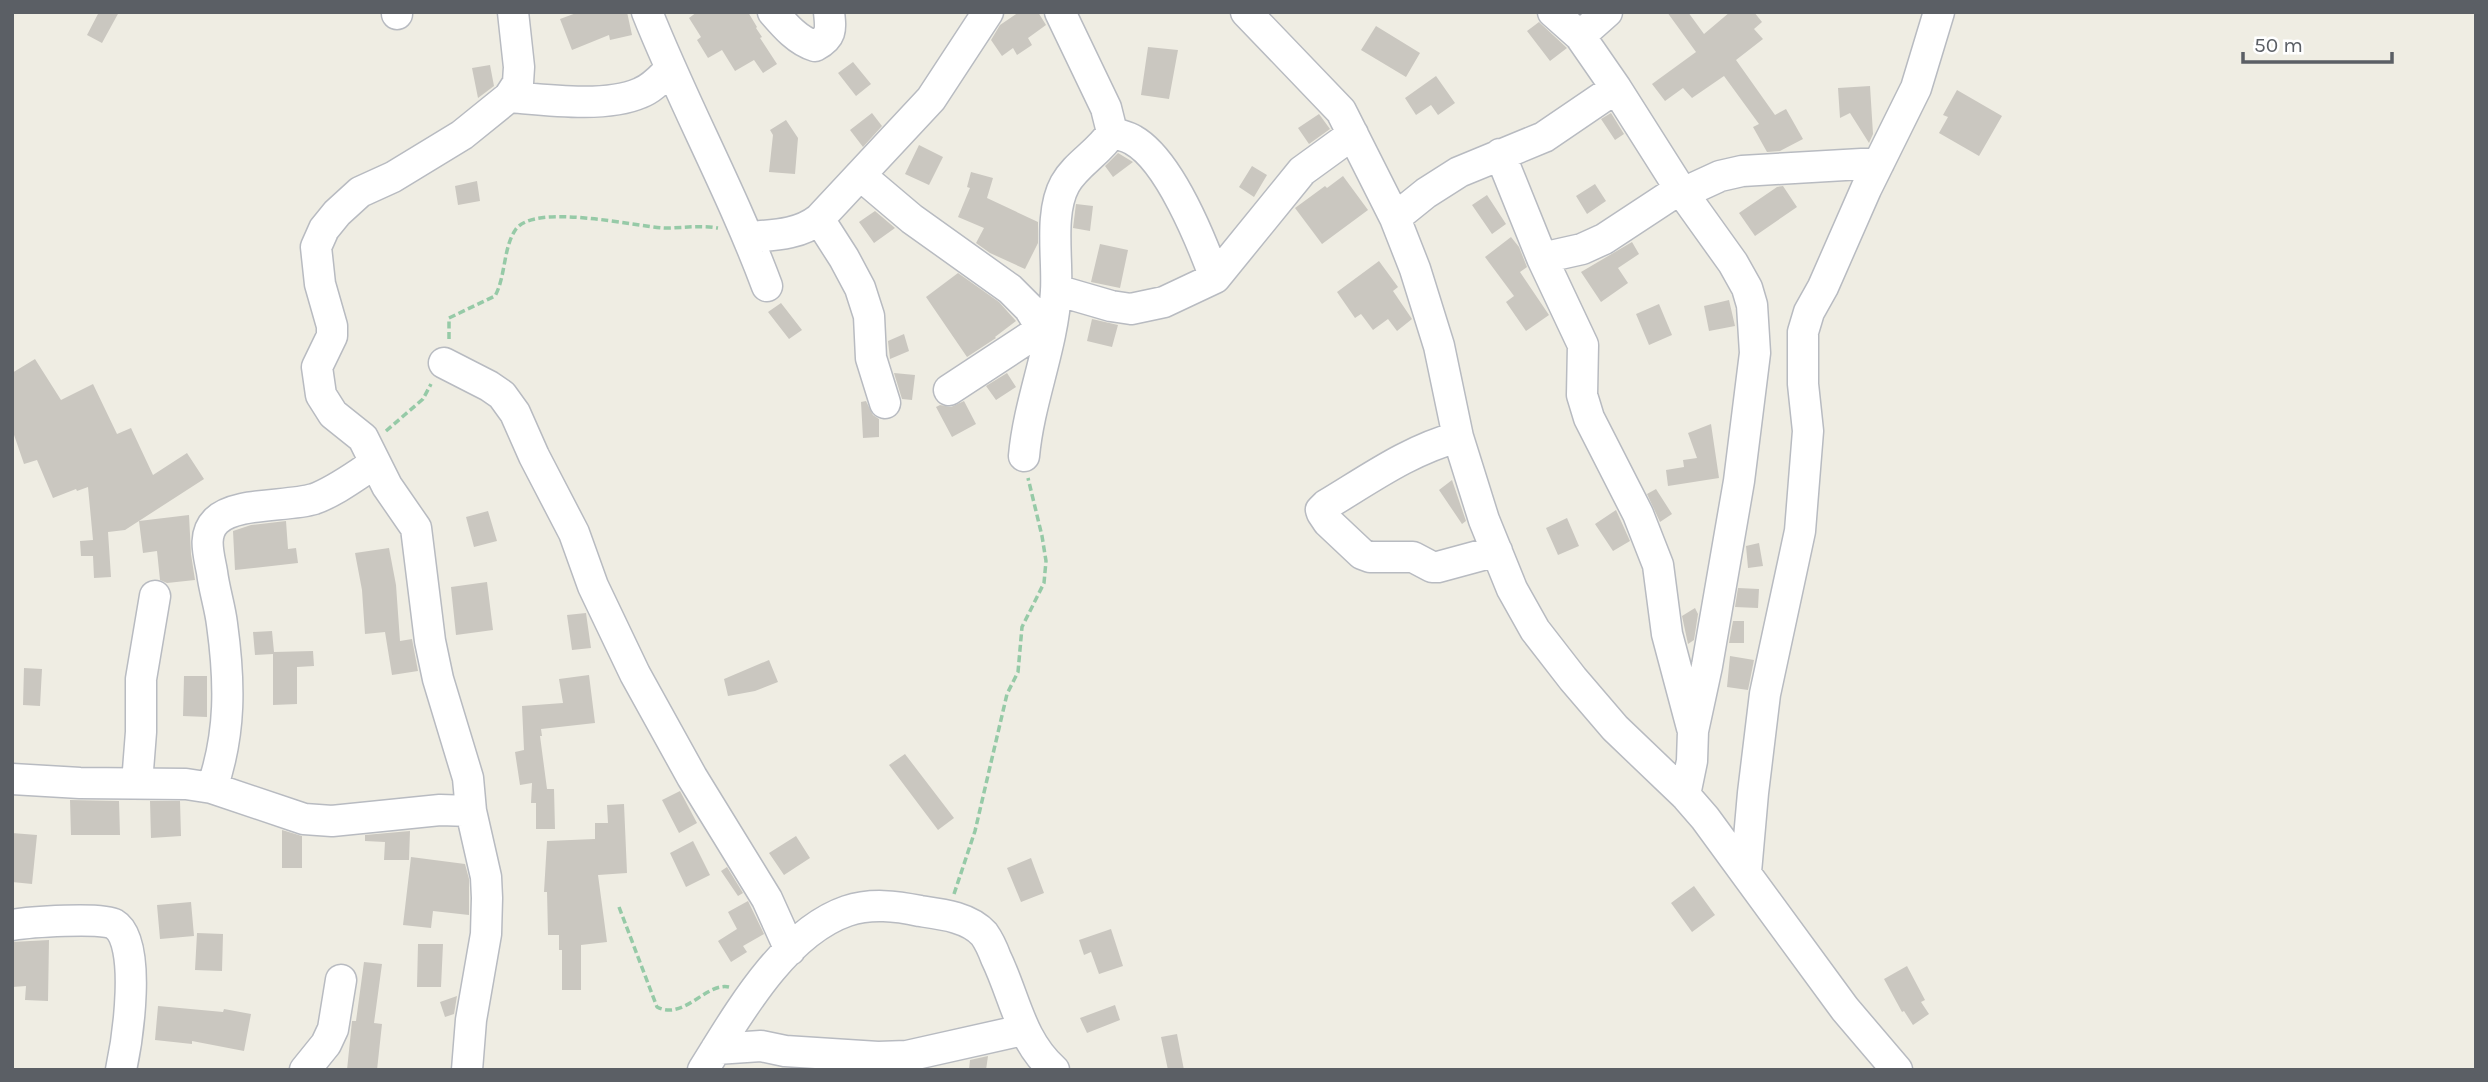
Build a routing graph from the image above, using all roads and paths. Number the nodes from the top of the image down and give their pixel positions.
1 (513, 12) edge
2 (647, 12) edge
3 (773, 12) edge
4 (828, 12) edge
5 (988, 12) edge
6 (1060, 12) edge
7 (1247, 12) edge
8 (1553, 12) edge
9 (1607, 12) edge
10 (1939, 12) edge
11 (1580, 37) junction
12 (670, 69) junction
13 (1616, 88) junction
14 (509, 97) junction
15 (1112, 132) junction
16 (1353, 134) junction
17 (1500, 154) junction
18 (1879, 163) junction
19 (860, 175) junction
20 (1682, 191) junction
21 (1395, 218) junction
22 (820, 219) junction
23 (746, 232) junction
24 (1542, 258) junction
25 (1215, 278) junction
26 (766, 286) dead end
27 (1056, 290) junction
28 (1045, 334) junction
29 (444, 363) junction
30 (949, 390) dead end
31 (885, 403) dead end
32 (1458, 437) junction
33 (371, 454) junction
34 (1024, 456) joint
35 (1497, 551) junction
36 (155, 596) dead end
37 (1693, 731) junction
38 (12, 779) edge
39 (137, 783) junction
40 (212, 788) junction
41 (1685, 795) junction
42 (471, 811) junction
43 (1746, 872) junction
44 (619, 906) dead end
45 (948, 917) junction
46 (12, 925) edge
47 (790, 950) junction
48 (341, 980) dead end
49 (734, 1020) junction
50 (1023, 1030) junction
51 (709, 1059) edge
52 (121, 1070) edge
53 (145, 1070) edge
54 (175, 1070) edge
55 (304, 1070) edge
56 (467, 1070) edge
57 (1054, 1070) edge
58 (1897, 1070) edge

1 - 14 street
2 - 12 street
3 - 4 street
5 - 19 street
6 - 15 street
7 - 16 street
8 - 11 street
9 - 11 street
10 - 18 street
11 - 13 street
12 - 14 street
12 - 23 street
13 - 17 street
13 - 20 street
14 - 33 street
15 - 25 street
15 - 27 street
16 - 21 street
16 - 25 street
17 - 21 street
17 - 24 street
18 - 20 street
18 - 43 street
19 - 22 street
19 - 28 street
20 - 24 street
20 - 37 street
21 - 32 street
22 - 23 street
22 - 31 street
23 - 26 street
23 - 29 path
24 - 37 street
25 - 27 street
27 - 28 street
28 - 30 street
28 - 34 street
29 - 33 path
29 - 47 street
32 - 35 street
32 - 35 street
33 - 40 street
33 - 42 street
34 - 45 path
35 - 41 street
36 - 39 street
37 - 41 street
38 - 39 street
39 - 40 street
40 - 42 street
41 - 43 street
42 - 56 street
43 - 58 street
44 - 49 path
45 - 47 street
45 - 50 street
46 - 52 street
47 - 49 street
48 - 55 street
49 - 51 street
50 - 51 street
50 - 57 street
53 - 54 path

